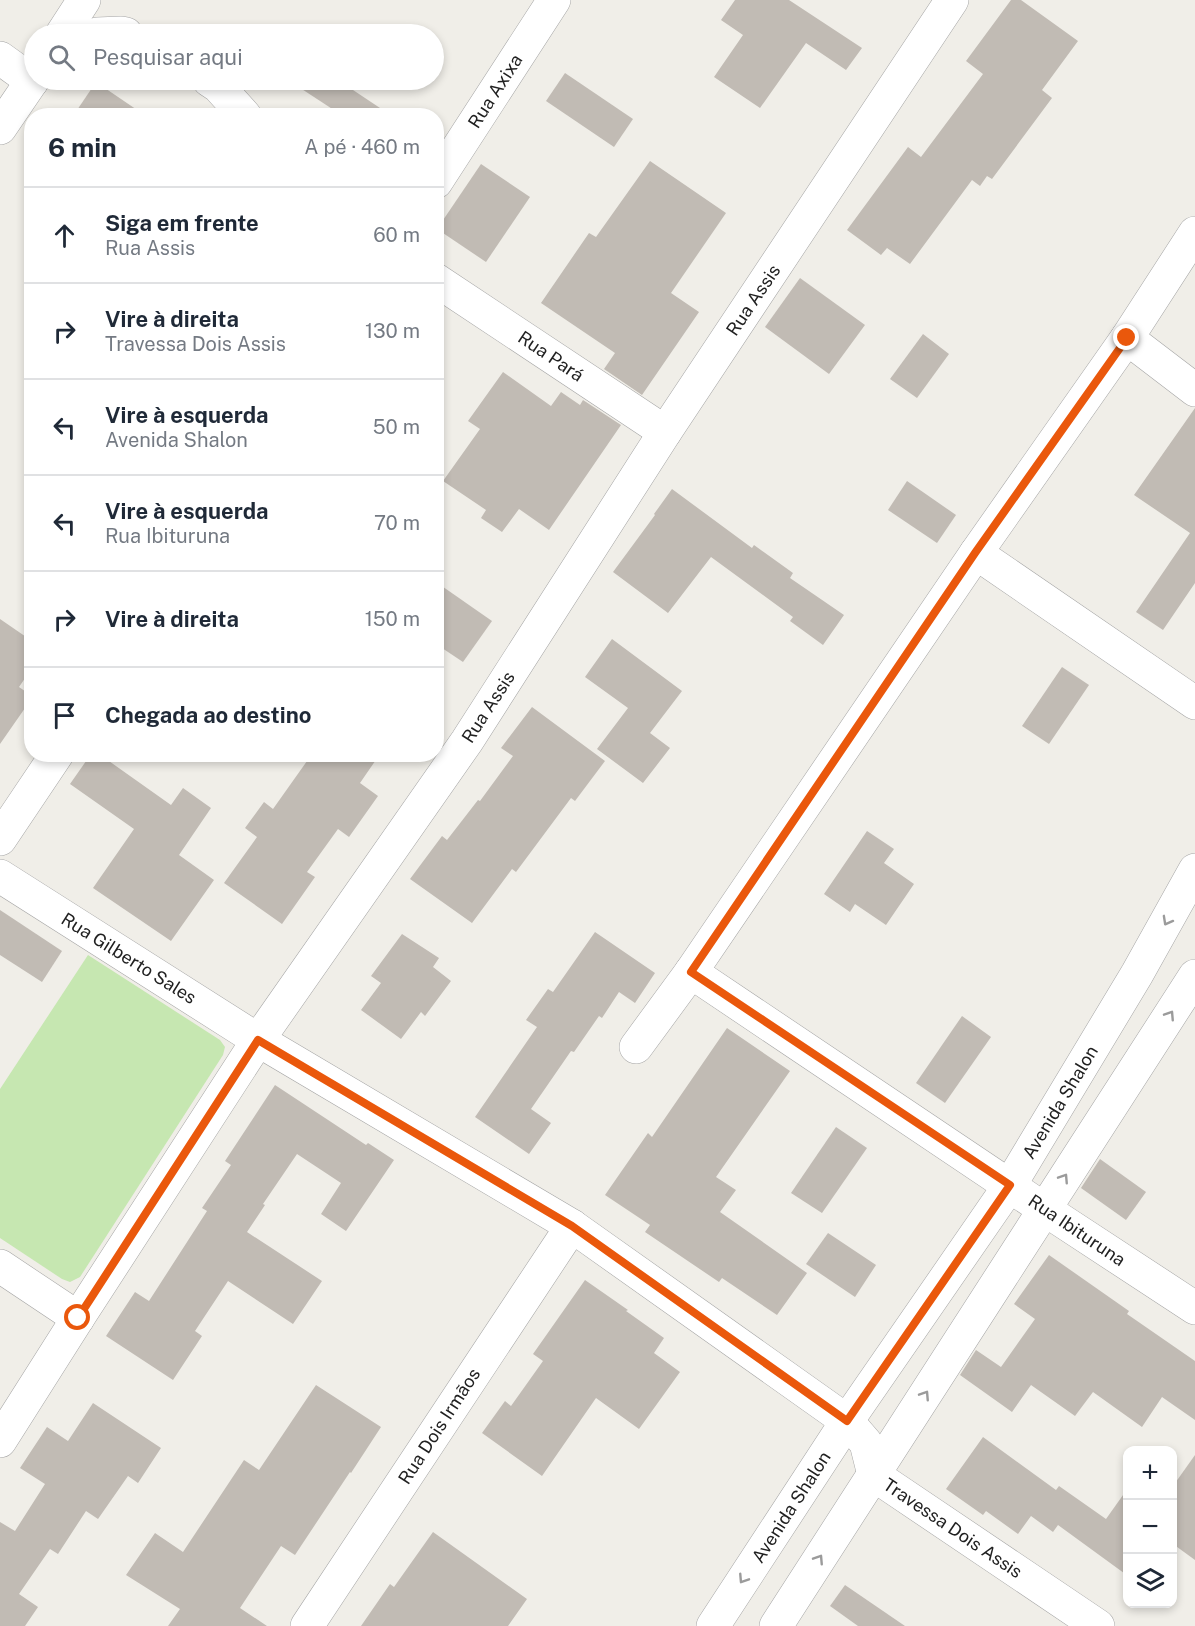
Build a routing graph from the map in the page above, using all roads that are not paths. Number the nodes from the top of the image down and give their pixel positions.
1 (84, 0) edge
2 (554, 0) edge
3 (952, 0) edge
4 (68, 24) edge
5 (0, 58) edge
6 (24, 73) edge
7 (26, 90) edge
8 (222, 90) edge
9 (238, 108) edge
10 (0, 128) edge
11 (444, 170) edge
12 (1195, 233) edge
13 (444, 285) edge
14 (1127, 338) junction
15 (1195, 390) edge
16 (665, 432) junction
17 (975, 553) junction
18 (1195, 703) edge
19 (52, 762) edge
20 (0, 839) edge
21 (1195, 870) edge
22 (0, 876) edge
23 (691, 972) junction
24 (1195, 976) edge
25 (258, 1040) junction
26 (636, 1047) dead end
27 (1093, 1047) junction
28 (1132, 1074) junction
29 (1010, 1185) junction
30 (1044, 1209) junction
31 (572, 1226) junction
32 (0, 1266) edge
33 (1195, 1308) edge
34 (78, 1318) junction
35 (847, 1421) junction
36 (0, 1441) edge
37 (874, 1475) junction
38 (307, 1626) edge
39 (713, 1626) edge
40 (776, 1626) edge
41 (1098, 1626) edge

1 - 4 street
2 - 11 street, Rua Axixa
3 - 16 street, Rua Assis
5 - 6 street
7 - 10 street
8 - 9 street
12 - 14 street
13 - 16 street, Rua Pará
14 - 15 street
14 - 17 street
16 - 25 street, Rua Assis
17 - 18 street
17 - 23 street
19 - 20 street
21 -> 27 street, Avenida Shalon
22 - 25 street, Rua Gilberto Sales
23 - 26 street
23 - 29 street, Rua Ibituruna
28 -> 24 street
25 - 31 street, Travessa Dois Assis
25 - 34 street, Rua Assis
27 - 28 street
27 - 29 street, Avenida Shalon
30 -> 28 street
29 - 30 street, Rua Ibituruna
29 - 35 street, Avenida Shalon
30 - 33 street, Rua Ibituruna
37 -> 30 street
31 - 35 street, Travessa Dois Assis
31 - 38 street, Rua Dois Irmãos
32 - 34 street
34 - 36 street, Rua Assis
35 - 37 street, Travessa Dois Assis
35 -> 39 street, Avenida Shalon
40 -> 37 street
37 - 41 street, Travessa Dois Assis

